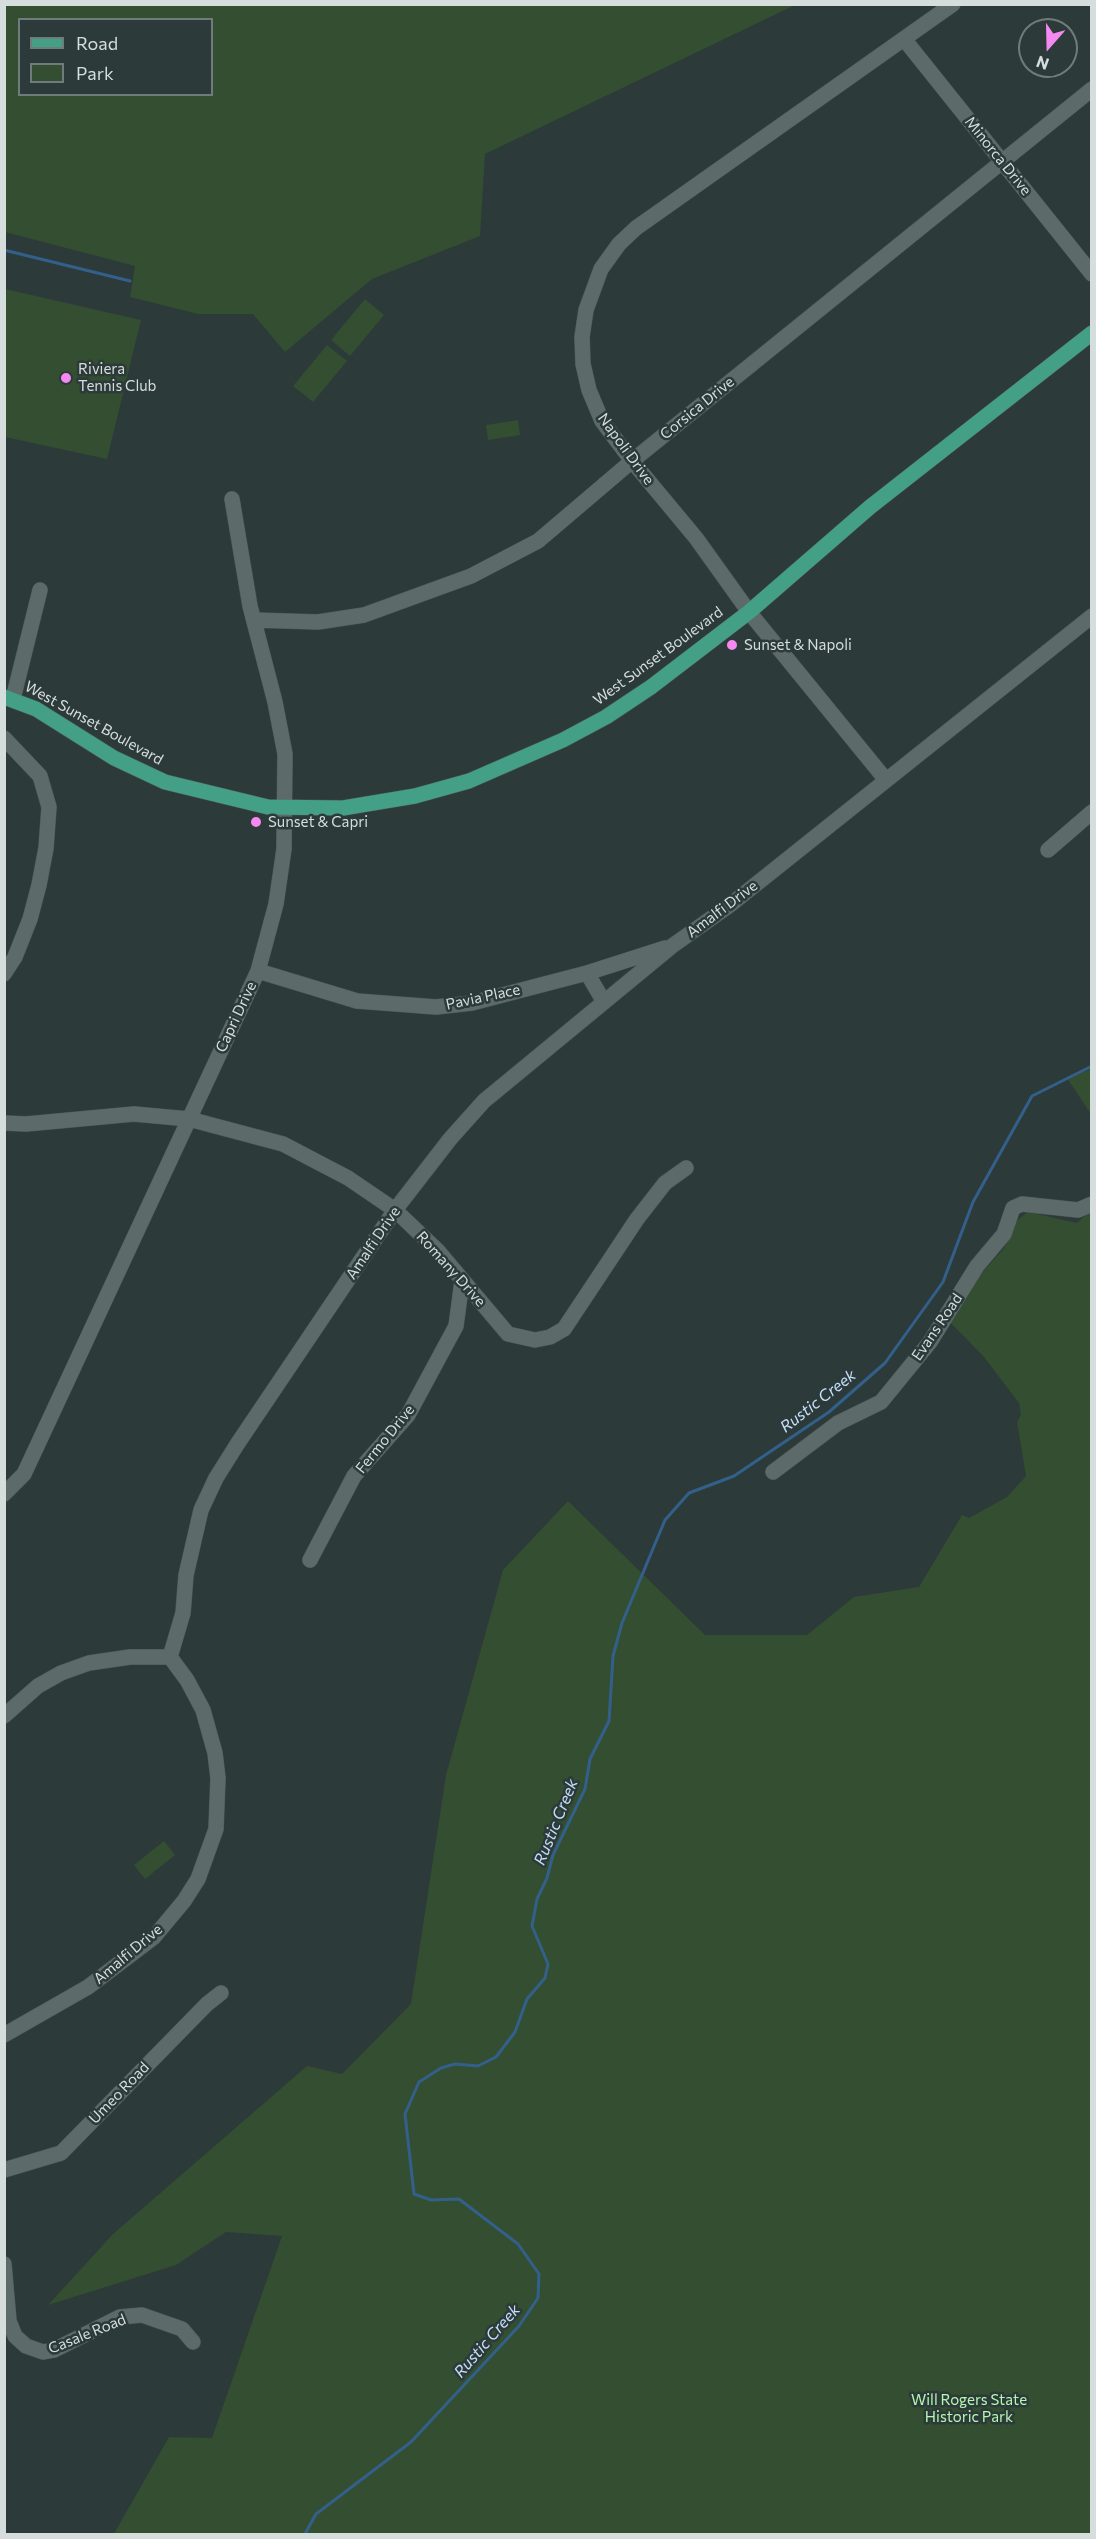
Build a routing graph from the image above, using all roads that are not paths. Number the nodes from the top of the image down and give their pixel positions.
1 (953, 4) edge
2 (904, 39) junction
3 (1092, 89) edge
4 (1002, 161) junction
5 (1092, 274) edge
6 (1092, 333) edge
7 (632, 461) junction
8 (232, 500) dead end
9 (40, 590) dead end
10 (749, 612) junction
11 (1092, 616) edge
12 (254, 620) junction
13 (9, 698) edge
14 (4, 738) edge
15 (886, 780) junction
16 (286, 808) junction
17 (1092, 812) edge
18 (1048, 850) dead end
19 (672, 946) junction
20 (258, 971) junction
21 (586, 973) junction
22 (4, 974) edge
23 (604, 1002) junction
24 (189, 1119) junction
25 (4, 1123) edge
26 (686, 1168) dead end
27 (1092, 1204) edge
28 (395, 1210) junction
29 (462, 1281) junction
30 (772, 1472) dead end
31 (4, 1494) edge
32 (310, 1560) dead end
33 (170, 1657) junction
34 (4, 1716) edge
35 (221, 1993) dead end
36 (4, 2035) edge
37 (4, 2170) edge
38 (4, 2264) edge
39 (193, 2342) dead end

1 - 2 street, Napoli Drive
2 - 4 street, Minorca Drive
2 - 7 street, Napoli Drive
3 - 4 street, Corsica Drive
4 - 5 street, Minorca Drive
4 - 7 street, Corsica Drive
6 - 10 main road, West Sunset Boulevard
7 - 10 street, Napoli Drive
7 - 12 street, Corsica Drive
8 - 12 street, Capri Drive
9 - 13 street
10 - 15 street, Napoli Drive
10 - 16 main road, West Sunset Boulevard
11 - 15 street, Amalfi Drive
12 - 16 street, Capri Drive
13 - 16 main road, West Sunset Boulevard
14 - 22 street
15 - 19 street, Amalfi Drive
16 - 20 street, Capri Drive
17 - 18 street
19 - 21 street, Pavia Place
19 - 23 street, Amalfi Drive
20 - 21 street, Pavia Place
20 - 24 street, Capri Drive
21 - 23 street
23 - 28 street, Amalfi Drive
24 - 25 street, Romany Drive
24 - 28 street, Romany Drive
24 - 31 street, Capri Drive
26 - 29 street, Romany Drive
27 - 30 street, Evans Road
28 - 29 street, Romany Drive
28 - 33 street, Amalfi Drive
29 - 32 street, Fermo Drive
33 - 34 street
33 - 36 street, Amalfi Drive
35 - 37 street, Umeo Road
38 - 39 street, Casale Road

